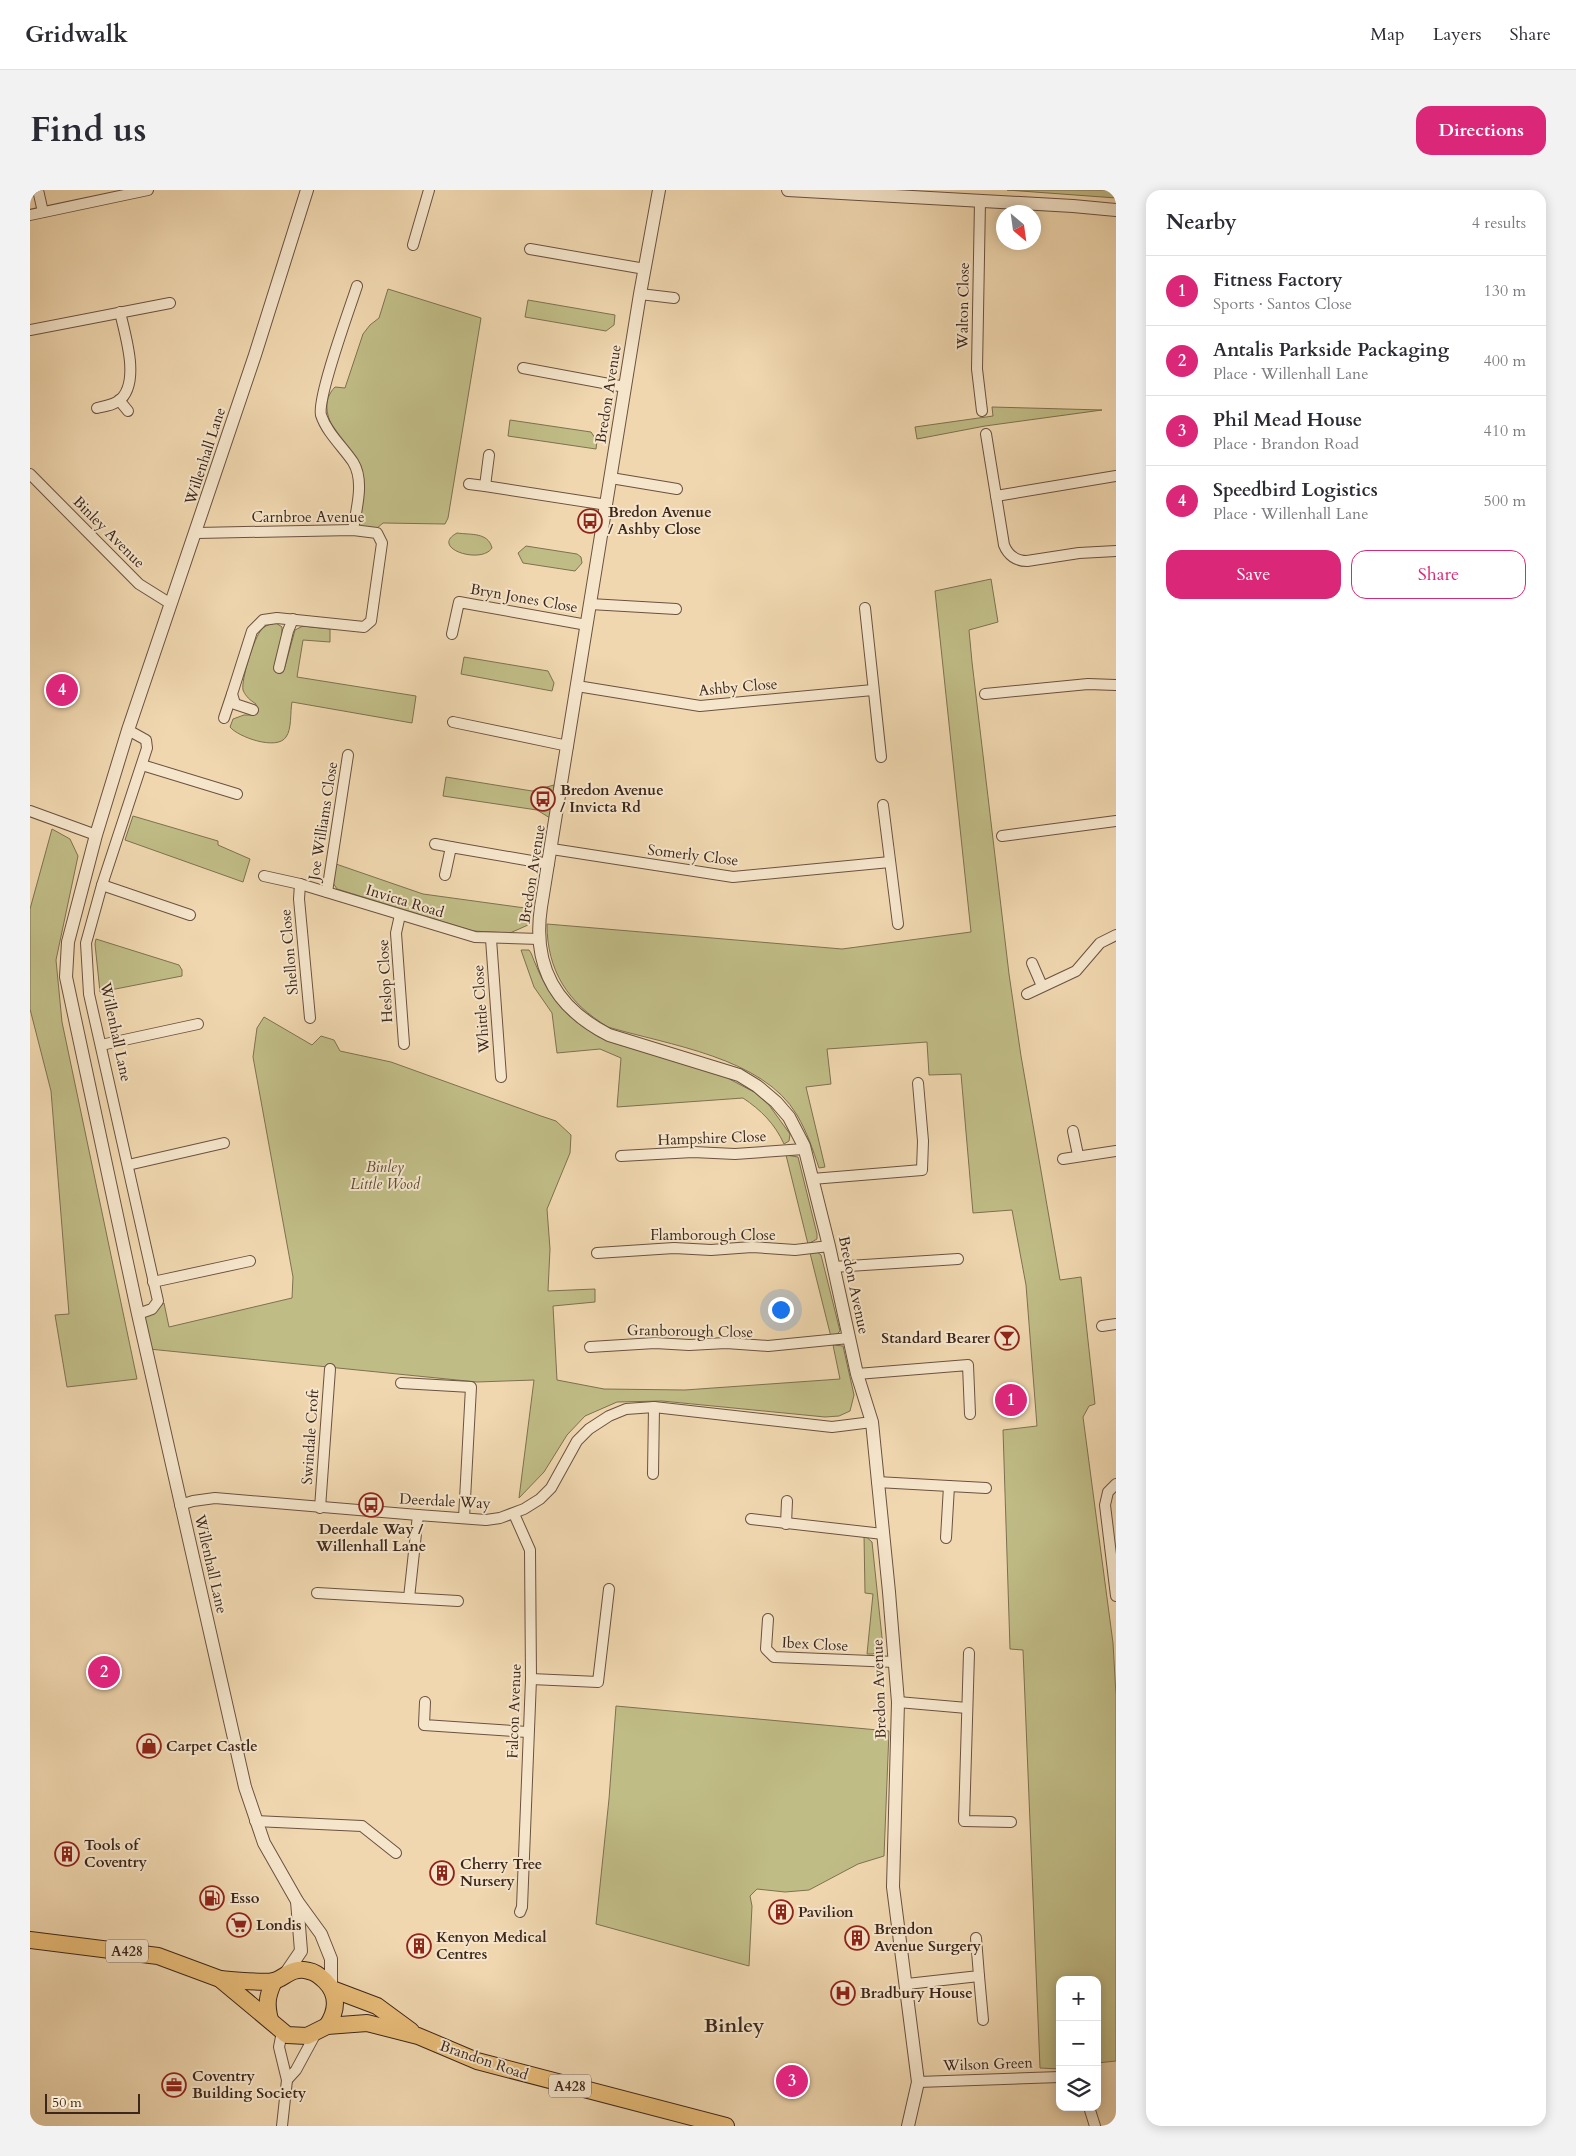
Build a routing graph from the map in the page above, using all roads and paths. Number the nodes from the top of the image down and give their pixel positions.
1 (38, 190) edge
2 (148, 190) edge
3 (307, 190) edge
4 (430, 190) edge
5 (659, 190) edge
6 (788, 190) edge
7 (980, 201) junction
8 (1116, 210) edge
9 (43, 212) junction
10 (30, 215) edge
11 (413, 245) dead end
12 (530, 249) dead end
13 (645, 269) junction
14 (357, 286) dead end
15 (640, 294) junction
16 (674, 298) dead end
17 (170, 303) dead end
18 (120, 312) junction
19 (30, 330) edge
20 (522, 368) dead end
21 (625, 387) junction
22 (119, 400) junction
23 (97, 408) dead end
24 (128, 411) dead end
25 (982, 411) dead end
26 (986, 434) dead end
27 (489, 455) dead end
28 (30, 474) edge
29 (1116, 476) edge
30 (611, 478) junction
31 (470, 484) dead end
32 (485, 486) junction
33 (677, 489) dead end
34 (996, 496) junction
35 (607, 505) junction
36 (353, 530) junction
37 (196, 533) junction
38 (1116, 551) edge
39 (171, 604) junction
40 (590, 604) junction
41 (864, 608) dead end
42 (676, 609) dead end
43 (292, 619) junction
44 (587, 625) junction
45 (452, 634) dead end
46 (279, 668) dead end
47 (1116, 685) edge
48 (577, 686) junction
49 (873, 690) junction
50 (232, 694) junction
51 (985, 694) dead end
52 (253, 710) dead end
53 (224, 718) dead end
54 (453, 722) dead end
55 (128, 730) junction
56 (568, 746) junction
57 (348, 755) dead end
58 (881, 757) dead end
59 (142, 765) junction
60 (237, 794) dead end
61 (883, 805) dead end
62 (30, 811) edge
63 (1116, 821) edge
64 (96, 835) junction
65 (1002, 836) dead end
66 (435, 844) dead end
67 (450, 848) junction
68 (552, 849) junction
69 (890, 862) junction
70 (549, 864) junction
71 (445, 875) dead end
72 (264, 876) dead end
73 (300, 884) junction
74 (102, 885) junction
75 (327, 892) junction
76 (190, 915) dead end
77 (400, 915) junction
78 (898, 924) dead end
79 (1116, 935) edge
80 (539, 938) junction
81 (490, 939) junction
82 (1032, 963) dead end
83 (1042, 986) junction
84 (1027, 994) dead end
85 (310, 1018) dead end
86 (198, 1024) dead end
87 (404, 1044) dead end
88 (101, 1045) junction
89 (501, 1077) dead end
90 (918, 1083) dead end
91 (1073, 1131) dead end
92 (224, 1143) dead end
93 (804, 1149) junction
94 (1116, 1150) edge
95 (1078, 1155) junction
96 (621, 1156) dead end
97 (1063, 1159) dead end
98 (128, 1165) junction
99 (812, 1179) junction
100 (829, 1246) junction
101 (597, 1253) dead end
102 (958, 1259) dead end
103 (250, 1261) dead end
104 (833, 1267) junction
105 (153, 1282) junction
106 (138, 1314) junction
107 (1116, 1324) edge
108 (1102, 1326) dead end
109 (849, 1338) junction
110 (590, 1347) dead end
111 (330, 1369) dead end
112 (857, 1374) junction
113 (401, 1383) dead end
114 (654, 1407) junction
115 (970, 1414) dead end
116 (872, 1422) junction
117 (653, 1474) dead end
118 (877, 1482) junction
119 (1116, 1484) edge
120 (949, 1486) junction
121 (986, 1488) dead end
122 (787, 1500) dead end
123 (180, 1505) junction
124 (320, 1508) junction
125 (514, 1514) junction
126 (418, 1515) junction
127 (464, 1518) junction
128 (751, 1519) dead end
129 (786, 1524) junction
130 (883, 1534) junction
131 (946, 1538) dead end
132 (608, 1589) dead end
133 (317, 1593) dead end
134 (1116, 1596) edge
135 (409, 1598) junction
136 (458, 1601) dead end
137 (768, 1619) dead end
138 (969, 1653) dead end
139 (896, 1662) junction
140 (531, 1679) junction
141 (425, 1702) dead end
142 (898, 1702) junction
143 (967, 1708) junction
144 (528, 1732) junction
145 (255, 1821) junction
146 (1011, 1822) dead end
147 (396, 1853) dead end
148 (297, 1901) junction
149 (520, 1912) dead end
150 (976, 1938) dead end
151 (30, 1940) edge
152 (979, 1976) junction
153 (280, 1977) junction
154 (220, 1979) junction
155 (907, 1984) junction
156 (331, 1988) junction
157 (270, 2020) junction
158 (983, 2020) dead end
159 (321, 2029) junction
160 (282, 2032) junction
161 (418, 2036) junction
162 (1056, 2077) edge
163 (287, 2080) junction
164 (918, 2082) junction
165 (1090, 2111) edge
166 (282, 2126) edge
167 (726, 2126) edge
168 (908, 2126) edge
169 (1094, 2126) edge

1 - 9 street
2 - 9 street
3 - 37 street, Willenhall Lane
4 - 11 street
5 - 13 street, Bredon Avenue
6 - 7 street
7 - 8 street
7 - 25 street, Walton Close
9 - 10 street
12 - 13 street
13 - 15 street, Bredon Avenue
14 - 36 street
15 - 16 street
15 - 21 street, Bredon Avenue
17 - 18 street
18 - 19 street
18 - 22 street
20 - 21 street
21 - 30 street, Bredon Avenue
22 - 23 street
22 - 24 street
26 - 34 street
27 - 32 street
28 - 39 street, Binley Avenue
29 - 34 street
30 - 33 street
30 - 35 street, Bredon Avenue
31 - 32 street
32 - 35 street
34 - 38 street
35 - 40 street, Bredon Avenue
36 - 37 street, Carnbroe Avenue
36 - 43 street, Carnbroe Avenue
37 - 39 street, Willenhall Lane
39 - 55 street, Willenhall Lane
40 - 42 street
40 - 44 street, Bredon Avenue
41 - 49 street
43 - 46 street
43 - 50 street, Carnbroe Avenue
44 - 45 street, Bryn Jones Close
44 - 48 street, Bredon Avenue
47 - 51 street
48 - 49 street, Ashby Close
48 - 56 street, Bredon Avenue
49 - 58 street
50 - 52 street
50 - 53 street, Carnbroe Avenue
54 - 56 street
55 - 59 street, Willenhall Lane
55 - 64 street, Willenhall Lane
56 - 68 street, Bredon Avenue
57 - 75 street, Joe Williams Close
59 - 60 street
59 - 74 street, Willenhall Lane
61 - 69 street
62 - 64 street
63 - 65 street
64 - 106 street, Willenhall Lane
66 - 67 street
67 - 70 street
67 - 71 street
68 - 69 street, Somerly Close
68 - 70 street, Bredon Avenue
69 - 78 street
70 - 80 street, Bredon Avenue
72 - 73 street, Invicta Road
73 - 75 street, Invicta Road
73 - 85 street, Shellon Close
74 - 76 street
74 - 88 street, Willenhall Lane
75 - 77 street, Invicta Road
77 - 81 street, Invicta Road
77 - 87 street, Heslop Close
79 - 83 street
80 - 81 street, Invicta Road
80 - 93 street, Bredon Avenue
81 - 89 street, Whittle Close
82 - 83 street
83 - 84 street
86 - 88 street
88 - 98 street, Willenhall Lane
90 - 99 street
91 - 95 street
92 - 98 street
93 - 96 street, Hampshire Close
93 - 99 street, Bredon Avenue
94 - 95 street
95 - 97 street
98 - 105 street, Willenhall Lane
99 - 100 street, Bredon Avenue
100 - 101 street, Flamborough Close
100 - 104 street, Bredon Avenue
102 - 104 street
103 - 105 street
104 - 109 street, Bredon Avenue
105 - 106 street, Willenhall Lane
106 - 123 street, Willenhall Lane
107 - 108 street
109 - 110 street, Granborough Close
109 - 112 street, Bredon Avenue
111 - 124 street, Swindale Croft
112 - 115 street
112 - 116 street, Bredon Avenue
113 - 127 street
114 - 116 street, Deerdale Way
114 - 117 street
114 - 125 street, Deerdale Way
116 - 118 street, Bredon Avenue
118 - 120 street
118 - 130 street, Bredon Avenue
119 - 134 street
120 - 121 street
120 - 131 street
122 - 129 street
123 - 124 street, Deerdale Way
123 - 145 street, Willenhall Lane
124 - 126 street, Deerdale Way
125 - 127 street, Deerdale Way
125 - 140 street, Falcon Avenue
126 - 127 street, Deerdale Way
126 - 135 street
128 - 129 street
129 - 130 street
130 - 139 street, Bredon Avenue
132 - 140 street
133 - 135 street
135 - 136 street
137 - 139 street, Ibex Close
138 - 143 street
139 - 142 street, Bredon Avenue
140 - 144 street, Falcon Avenue
141 - 144 street
142 - 143 street
142 - 155 street, Bredon Avenue
143 - 146 street
144 - 149 street, Falcon Avenue
145 - 147 street
145 - 148 street, Willenhall Lane
148 - 153 street, Willenhall Lane
148 - 156 street, Willenhall Lane
150 - 152 street
151 - 154 main road, Brandon Road / A428
152 - 155 street
152 - 158 street
153 - 154 main road, Brandon Road / A428
153 - 156 main road, Brandon Road / A428
153 - 157 main road
154 - 157 main road, Brandon Road / A428
155 - 164 street, Bredon Avenue
156 - 159 main road
156 - 161 main road, Brandon Road / A428
157 - 160 main road, Brandon Road / A428
159 - 160 main road, Brandon Road / A428
159 - 161 main road, Brandon Road / A428
159 - 163 street
160 - 163 street
161 - 167 main road, Brandon Road / A428
162 - 164 street, Wilson Green
163 - 166 street
164 - 168 street, Bredon Avenue
165 - 169 street

